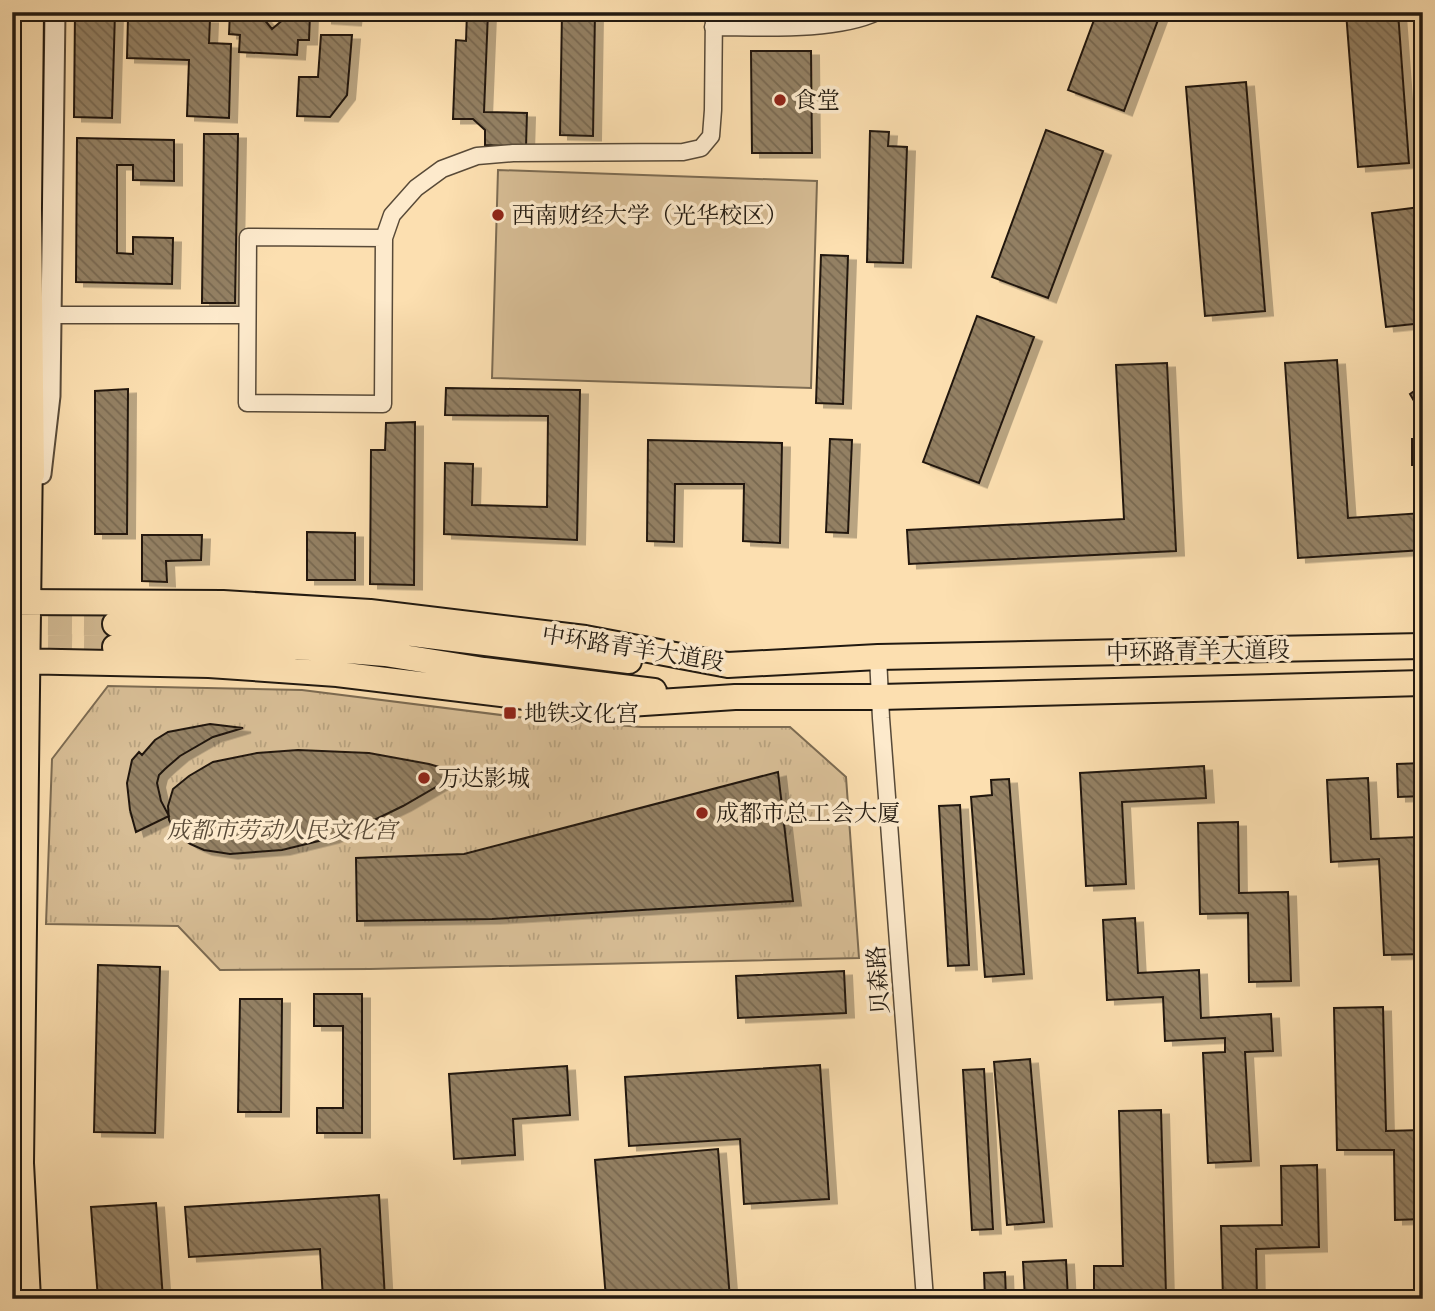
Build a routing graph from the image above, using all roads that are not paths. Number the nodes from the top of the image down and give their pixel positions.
1 (12, 12) edge
2 (28, 12) edge
3 (55, 12) edge
4 (877, 12) edge
5 (713, 20) edge
6 (384, 239) junction
7 (50, 315) junction
8 (247, 315) junction
9 (12, 440) edge
10 (32, 474) junction
11 (30, 566) junction
12 (21, 602) edge
13 (1423, 646) edge
14 (878, 657) junction
15 (20, 662) edge
16 (728, 665) junction
17 (1423, 683) edge
18 (735, 697) junction
19 (880, 697) junction
20 (21, 1163) junction
21 (12, 1198) edge
22 (12, 1273) edge
23 (14, 1299) edge
24 (28, 1299) edge
25 (925, 1299) edge

1 - 9 highway
2 - 10 highway
2 - 10 main road
3 - 7 street
4 - 5 street
5 - 6 street
6 - 8 street
6 - 8 street
7 - 8 street
7 - 11 street
10 - 11 main road
11 - 12 main road
12 - 15 main road
12 - 16 main road, 中环路青羊大道段
13 - 14 main road, 中环路青羊大道段
14 - 16 main road, 中环路青羊大道段
14 - 19 street, 贝森路
15 - 18 main road, 中环路青羊大道段
15 - 20 main road
16 - 18 main road
17 - 19 main road, 中环路青羊大道段
18 - 19 main road, 中环路青羊大道段
19 - 25 street, 贝森路
20 - 21 main road
20 - 24 main road
22 - 23 highway

